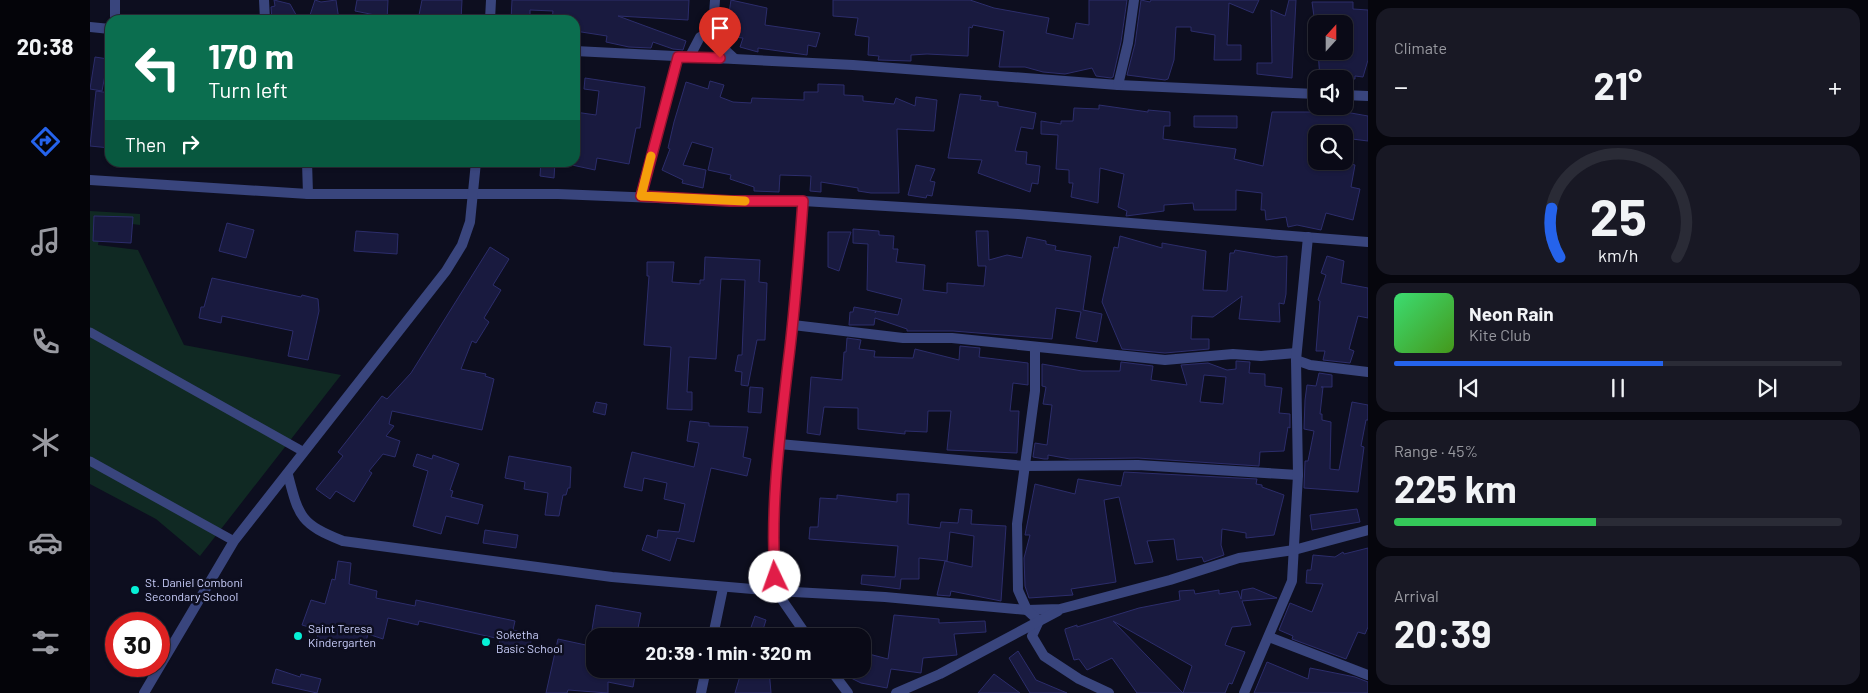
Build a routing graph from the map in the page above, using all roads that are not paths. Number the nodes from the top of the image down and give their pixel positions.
1 (116, 0) edge
2 (264, 0) edge
3 (491, 0) edge
4 (715, 0) edge
5 (1134, 0) edge
6 (115, 15) edge
7 (265, 15) edge
8 (490, 15) edge
9 (90, 28) edge
10 (105, 29) edge
11 (712, 33) junction
12 (580, 51) edge
13 (690, 56) junction
14 (678, 57) junction
15 (735, 59) junction
16 (1118, 85) junction
17 (1308, 94) edge
18 (1353, 95) edge
19 (1368, 96) edge
20 (307, 167) edge
21 (476, 167) edge
22 (90, 180) edge
23 (308, 194) junction
24 (473, 194) junction
25 (641, 196) junction
26 (803, 201) junction
27 (1308, 237) junction
28 (1368, 242) edge
29 (793, 325) junction
30 (90, 332) edge
31 (1035, 347) junction
32 (1296, 357) junction
33 (1368, 372) edge
34 (779, 444) junction
35 (304, 452) junction
36 (90, 461) edge
37 (1024, 466) junction
38 (288, 475) junction
39 (1298, 475) junction
40 (1368, 530) edge
41 (234, 541) junction
42 (1294, 550) junction
43 (723, 588) junction
44 (776, 591) junction
45 (1060, 609) junction
46 (1027, 610) junction
47 (1039, 621) junction
48 (715, 628) edge
49 (801, 628) edge
50 (1269, 637) junction
51 (1368, 675) edge
52 (704, 678) edge
53 (837, 678) edge
54 (144, 693) edge
55 (702, 693) edge
56 (848, 693) edge
57 (896, 693) edge
58 (1109, 693) edge
59 (1244, 693) edge

1 - 6 street
2 - 7 street
3 - 8 street
4 - 11 street
5 - 16 street
9 - 10 street
11 - 13 street
11 - 15 street
12 - 14 street
13 - 14 street
13 - 15 street
14 - 25 street
15 - 16 street
16 - 17 street
18 - 19 street
20 - 23 street
21 - 24 street
22 - 23 street
23 - 24 street
24 - 25 street
24 - 35 street
25 - 26 street
26 - 27 street
26 - 29 street
27 - 28 street
27 - 32 street
29 - 31 street
29 - 34 street
30 - 35 lane
31 - 32 street
31 - 37 street
32 - 33 street
32 - 39 street
34 - 37 street
34 - 44 street
35 - 38 street
36 - 41 lane
37 - 39 street
37 - 46 street
38 - 41 street
38 - 43 street
39 - 42 street
40 - 42 street
41 - 54 street
42 - 45 street
42 - 50 street
43 - 44 street
43 - 48 street
44 - 46 street
44 - 49 street
45 - 46 street
45 - 47 street
46 - 47 street
47 - 57 street
47 - 58 street
50 - 51 street
50 - 59 street
52 - 55 street
53 - 56 street

